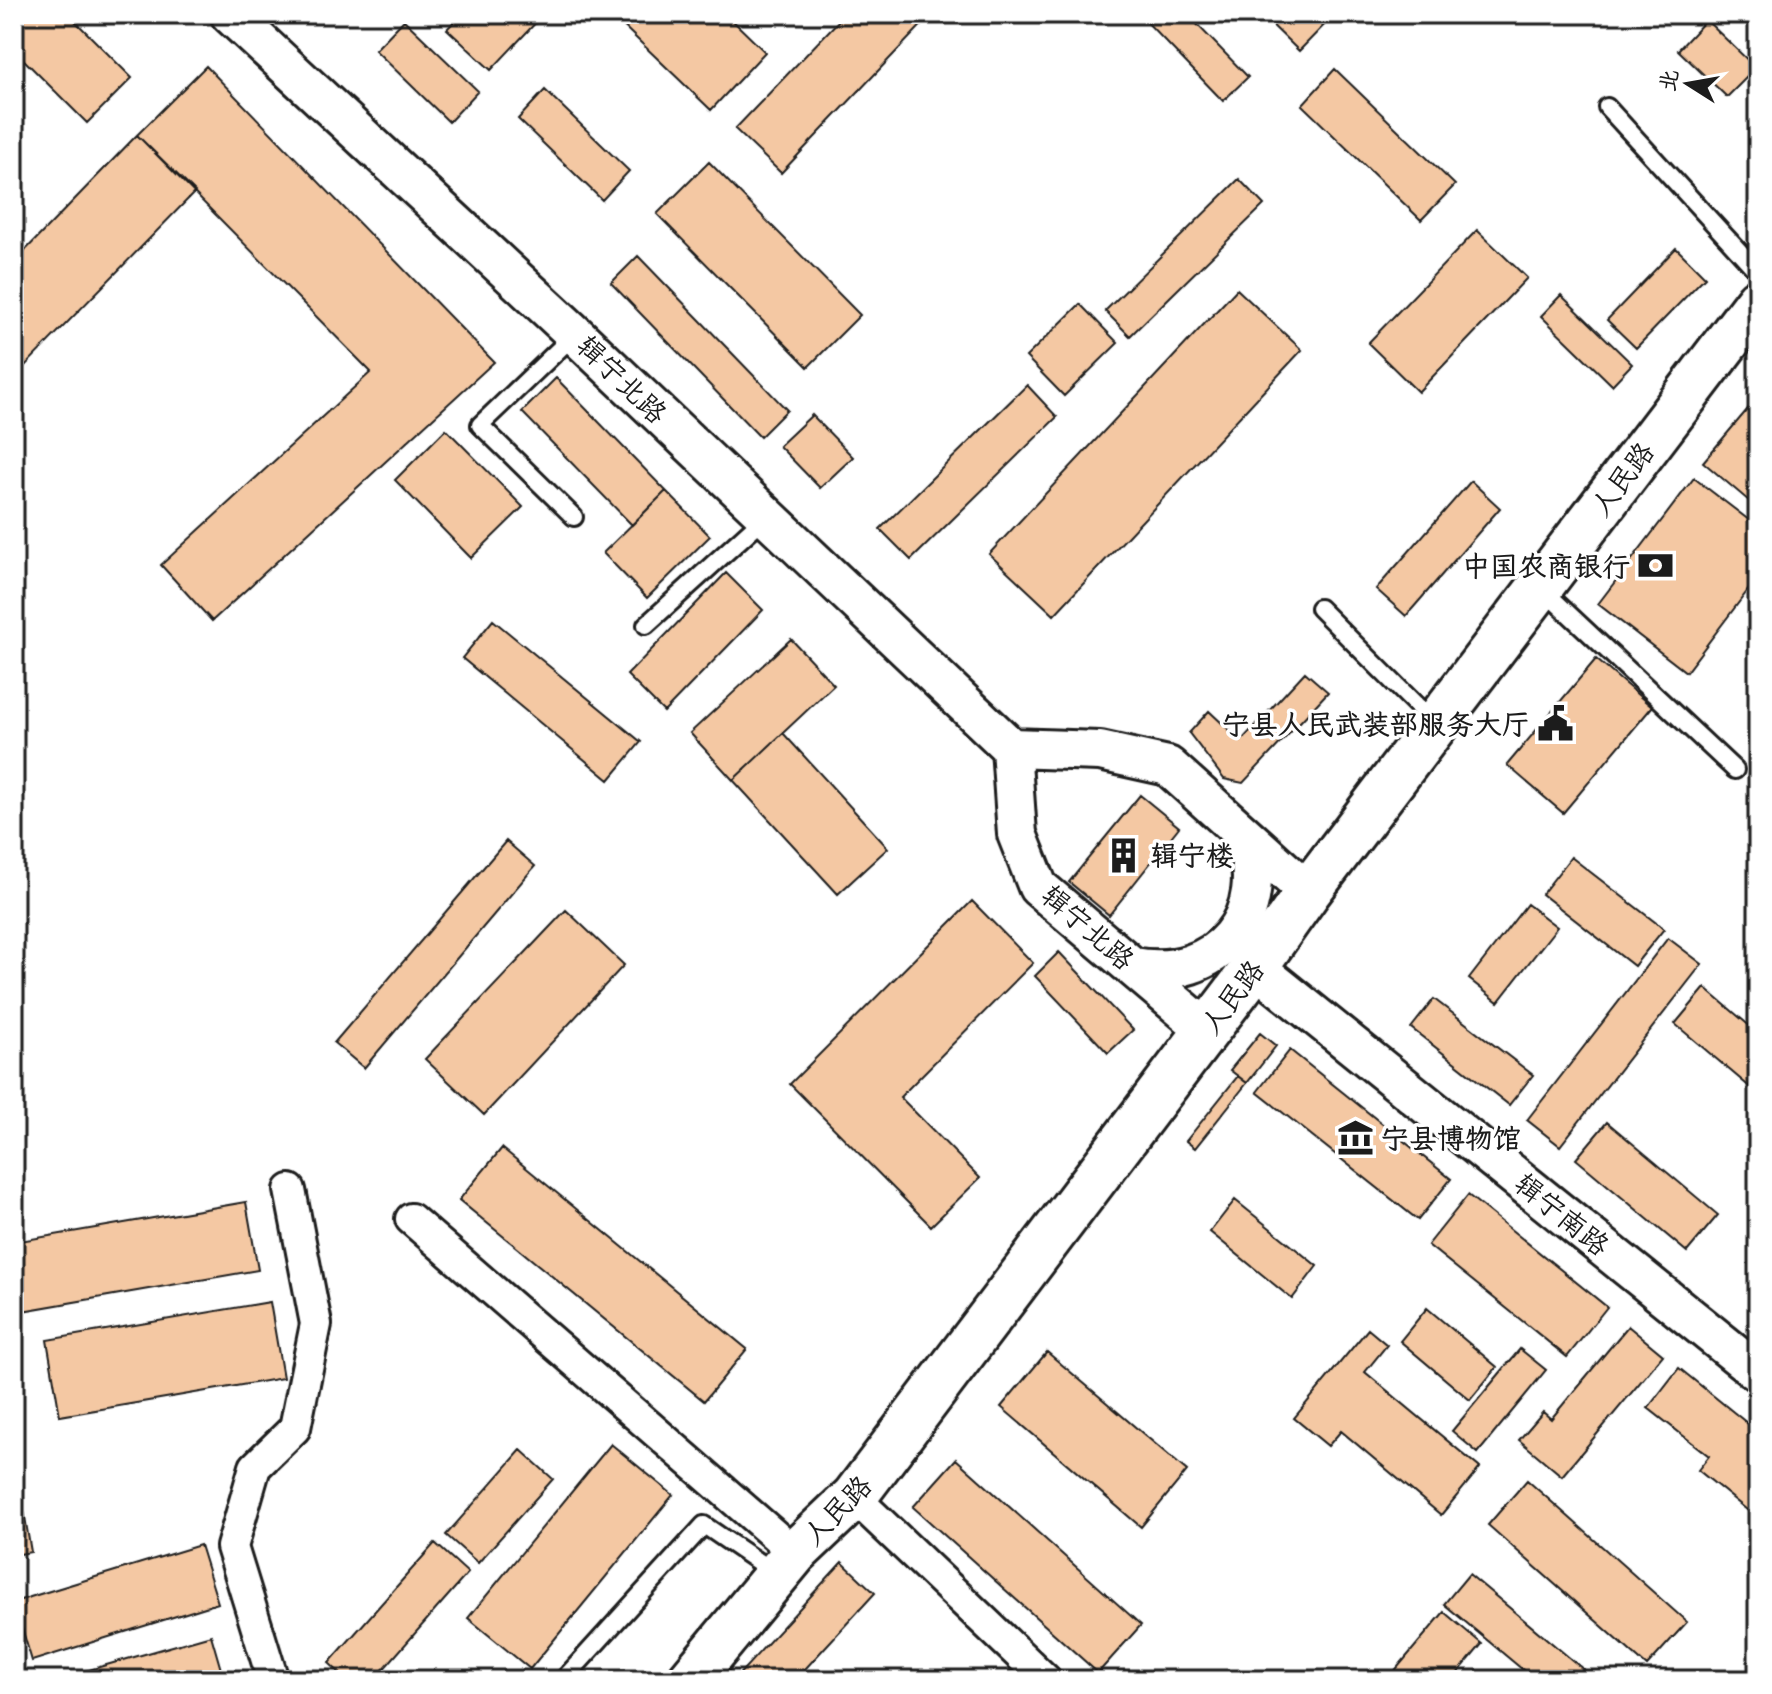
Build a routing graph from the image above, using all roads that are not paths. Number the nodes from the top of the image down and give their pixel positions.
1 (230, 14) edge
2 (1607, 107) dead end
3 (1758, 272) edge
4 (1758, 301) edge
5 (575, 334) junction
6 (574, 517) dead end
7 (765, 517) junction
8 (1540, 587) junction
9 (1319, 608) dead end
10 (646, 625) dead end
11 (1435, 724) junction
12 (1011, 748) junction
13 (1735, 770) dead end
14 (1243, 834) junction
15 (1308, 892) junction
16 (1133, 967) junction
17 (1255, 967) junction
18 (1207, 1030) junction
19 (290, 1190) dead end
20 (411, 1219) dead end
21 (1758, 1372) edge
22 (854, 1497) junction
23 (786, 1564) junction
24 (273, 1680) edge
25 (563, 1680) edge
26 (690, 1680) edge
27 (1046, 1680) edge

1 - 5 street, 辑宁北路
2 - 3 lane
4 - 8 main road, 人民路
5 - 6 lane
5 - 7 street, 辑宁北路
7 - 10 lane
7 - 12 street, 辑宁北路
8 - 11 main road, 人民路
8 - 13 lane
9 - 11 lane
11 - 15 main road, 人民路
12 - 14 street
12 - 16 street, 辑宁北路
14 - 15 street
14 - 16 street
15 - 17 main road, 人民路
16 - 18 street, 辑宁北路
17 - 18 main road, 人民路
17 - 21 street, 辑宁南路
18 - 22 main road, 人民路
19 - 24 street
20 - 23 street
22 - 23 main road, 人民路
22 - 27 street
23 - 25 lane
23 - 26 main road, 人民路

